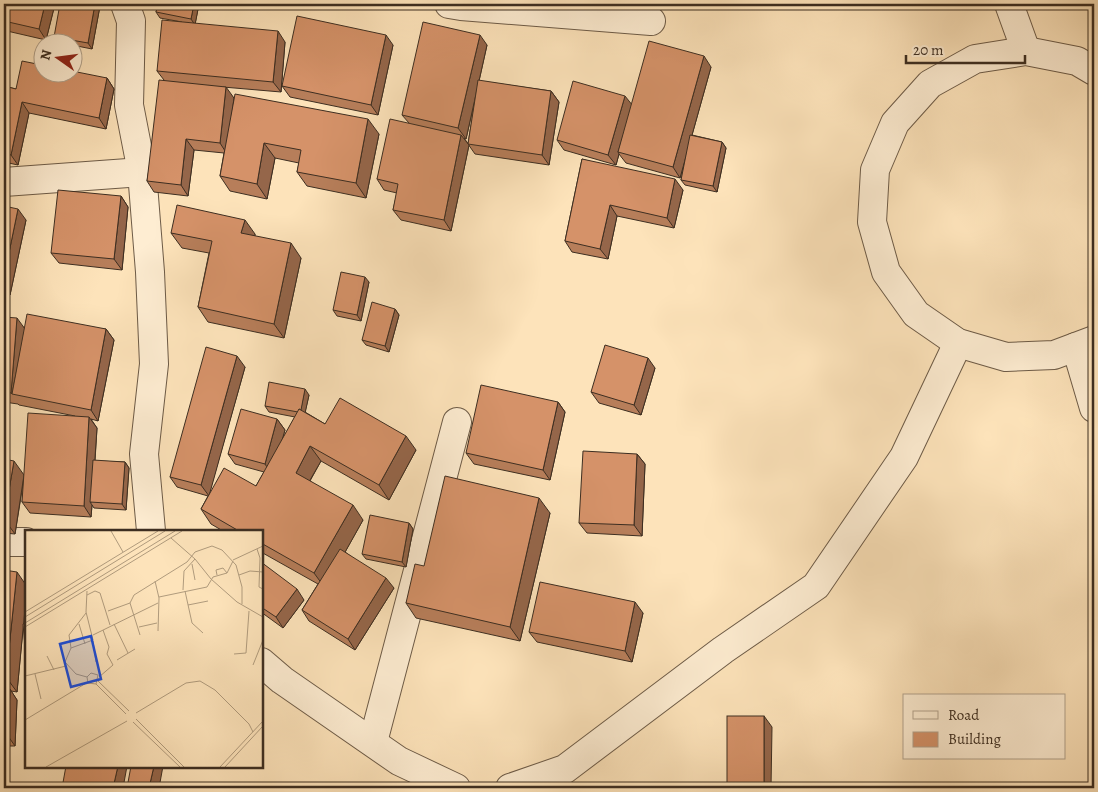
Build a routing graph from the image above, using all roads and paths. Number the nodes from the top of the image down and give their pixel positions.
1 (125, 4) edge
2 (449, 4) edge
3 (1009, 4) edge
4 (650, 21) dead end
5 (1026, 52) junction
6 (1094, 71) edge
7 (142, 172) junction
8 (4, 182) edge
9 (958, 343) junction
10 (1085, 343) edge
11 (1094, 408) edge
12 (457, 422) dead end
13 (152, 530) edge
14 (4, 542) edge
15 (25, 542) edge
16 (262, 663) edge
17 (373, 742) junction
18 (564, 779) edge
19 (456, 788) edge
20 (510, 788) edge

1 - 7 street
2 - 4 street
3 - 5 street
5 - 6 street
5 - 9 street
7 - 8 street
7 - 13 street
9 - 10 street
9 - 18 street
10 - 11 street
12 - 17 street
14 - 15 street
16 - 17 street
17 - 19 street
18 - 20 street

